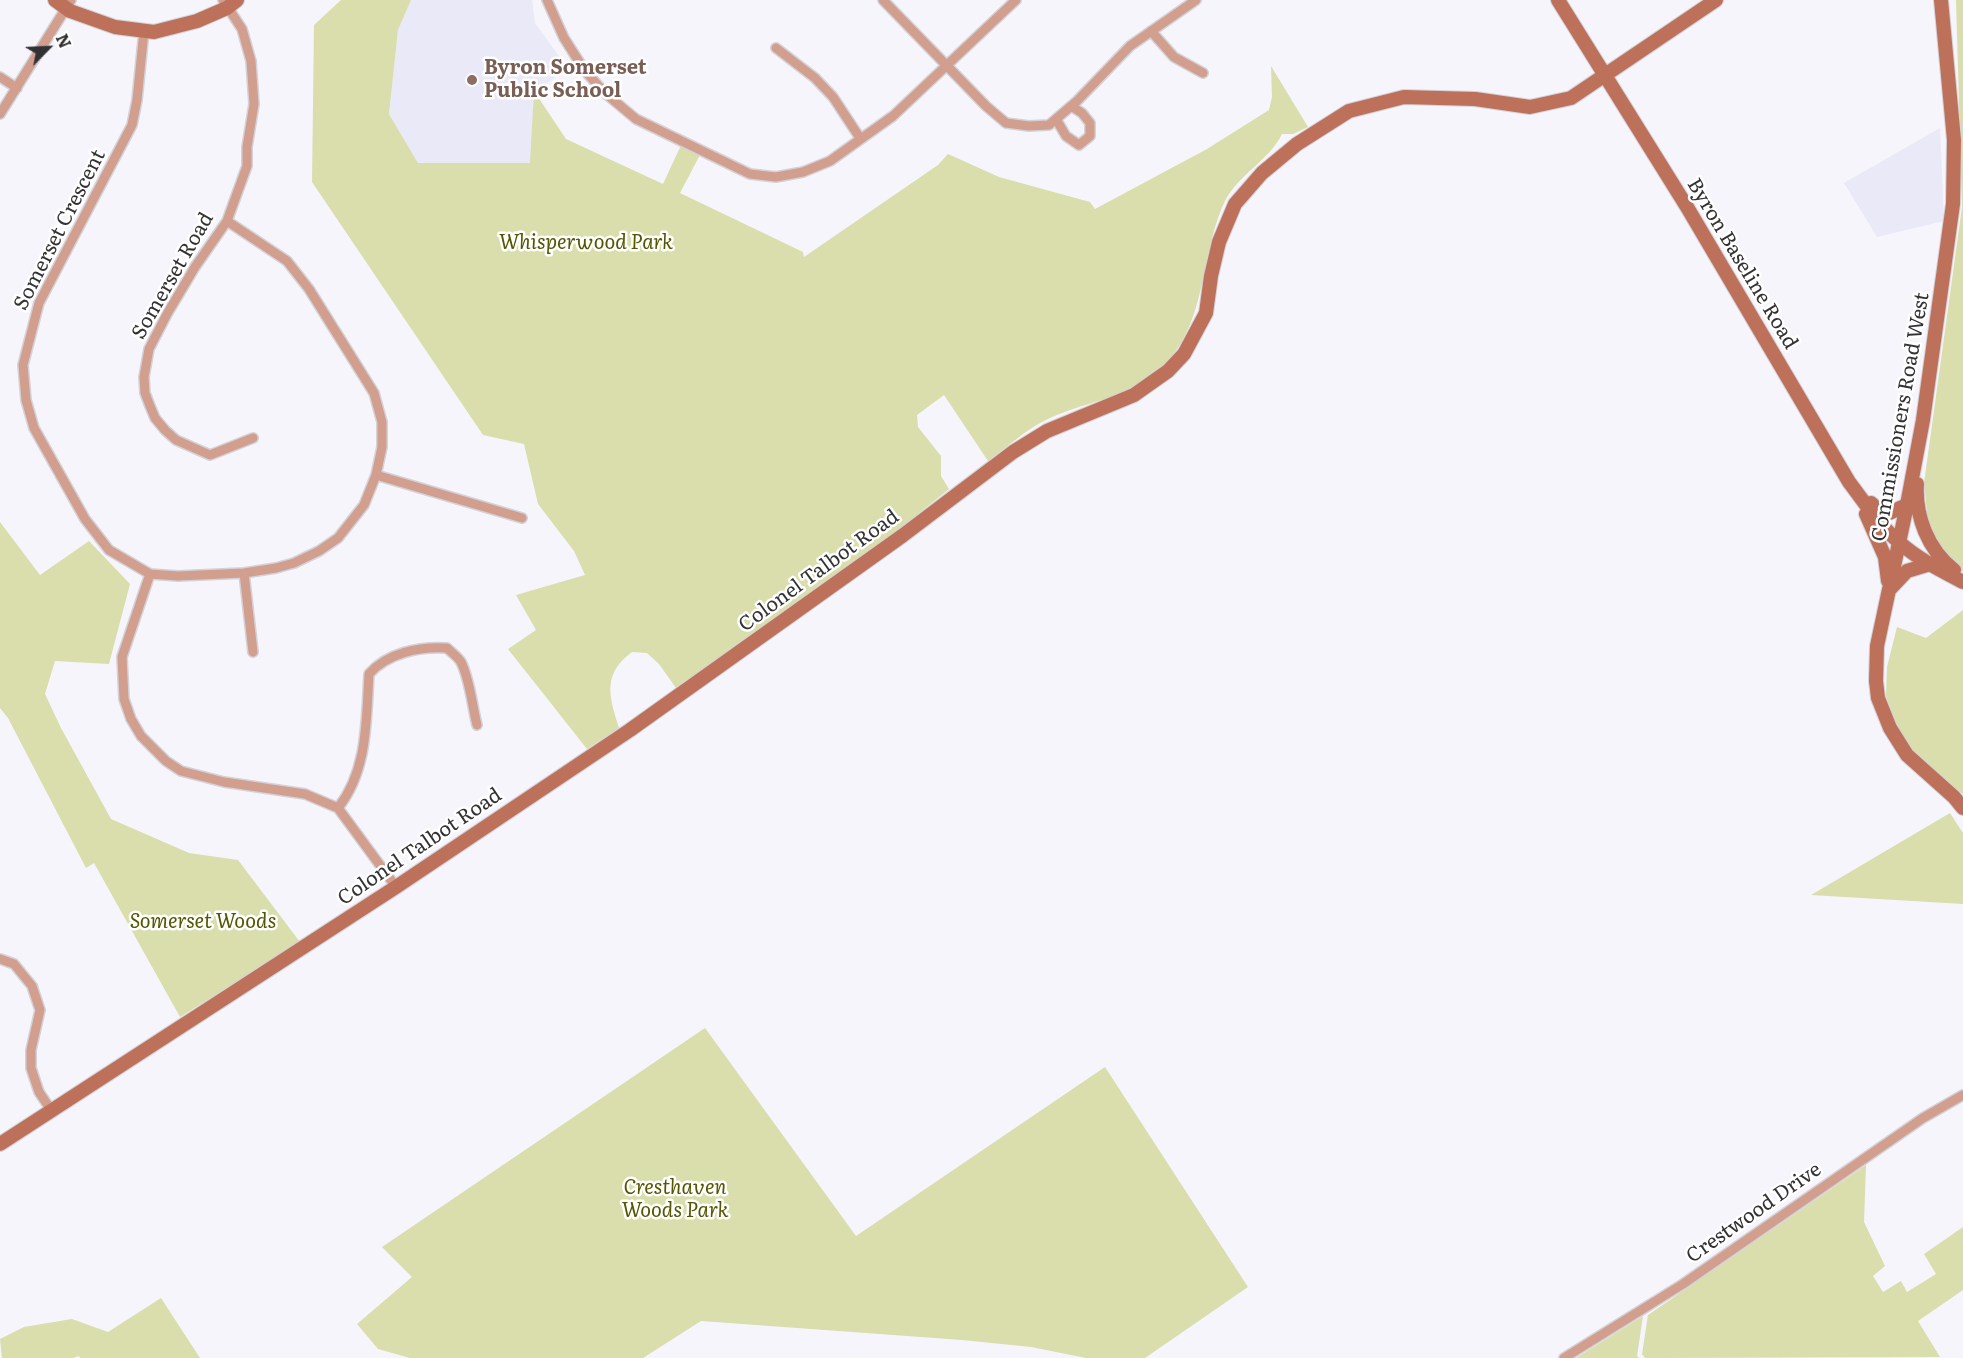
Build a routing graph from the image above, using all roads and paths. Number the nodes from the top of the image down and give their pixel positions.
1 (547, 0) edge
2 (882, 0) edge
3 (1016, 0) edge
4 (1196, 0) edge
5 (1558, 0) edge
6 (1716, 0) edge
7 (1941, 0) edge
8 (64, 3) edge
9 (229, 3) edge
10 (144, 31) junction
11 (1151, 31) junction
12 (776, 48) dead end
13 (948, 66) junction
14 (1203, 73) dead end
15 (1604, 76) junction
16 (0, 77) edge
17 (17, 88) junction
18 (1071, 106) junction
19 (0, 114) edge
20 (1056, 119) junction
21 (860, 138) junction
22 (227, 221) junction
23 (1921, 431) junction
24 (253, 438) dead end
25 (376, 476) junction
26 (1849, 482) junction
27 (1907, 505) junction
28 (522, 518) dead end
29 (1900, 543) junction
30 (1930, 564) junction
31 (244, 573) junction
32 (150, 574) junction
33 (1963, 578) edge
34 (1963, 582) edge
35 (1890, 589) junction
36 (253, 652) dead end
37 (477, 725) dead end
38 (338, 808) junction
39 (1963, 808) edge
40 (396, 887) junction
41 (0, 959) edge
42 (1963, 1095) edge
43 (51, 1110) junction
44 (0, 1143) edge
45 (1564, 1358) edge

1 - 21 street
2 - 13 street
3 - 13 street
4 - 11 street
5 - 15 main road, Byron Baseline Road
6 - 15 main road, Colonel Talbot Road
7 - 23 main road, Commissioners Road West
8 - 10 main road
8 - 17 street
9 - 10 main road
9 - 22 street, Somerset Road
10 - 32 street, Somerset Crescent
11 - 14 street
11 - 18 street
12 - 21 street
13 - 20 street
13 - 21 street
15 - 26 main road, Byron Baseline Road
15 - 40 main road, Colonel Talbot Road
16 - 17 street
17 - 19 street
18 - 20 street
18 - 20 street
22 - 24 street, Somerset Road
22 - 25 street, Somerset Crescent
23 - 27 main road, Commissioners Road West
23 - 33 main road
25 - 28 street
25 - 31 street, Somerset Crescent
26 - 27 main road
26 - 29 main road, Byron Baseline Road
26 - 35 main road
27 - 29 main road, Commissioners Road West
29 - 30 main road, Byron Baseline Road
29 - 35 main road, Commissioners Road West
30 - 34 main road, Byron Baseline Road
30 - 35 main road
31 - 32 street, Somerset Crescent
31 - 36 street
32 - 38 street
35 - 39 main road, Commissioners Road West
37 - 38 street
38 - 40 street
40 - 43 main road, Colonel Talbot Road
41 - 43 street
42 - 45 street, Crestwood Drive
43 - 44 main road, Colonel Talbot Road

